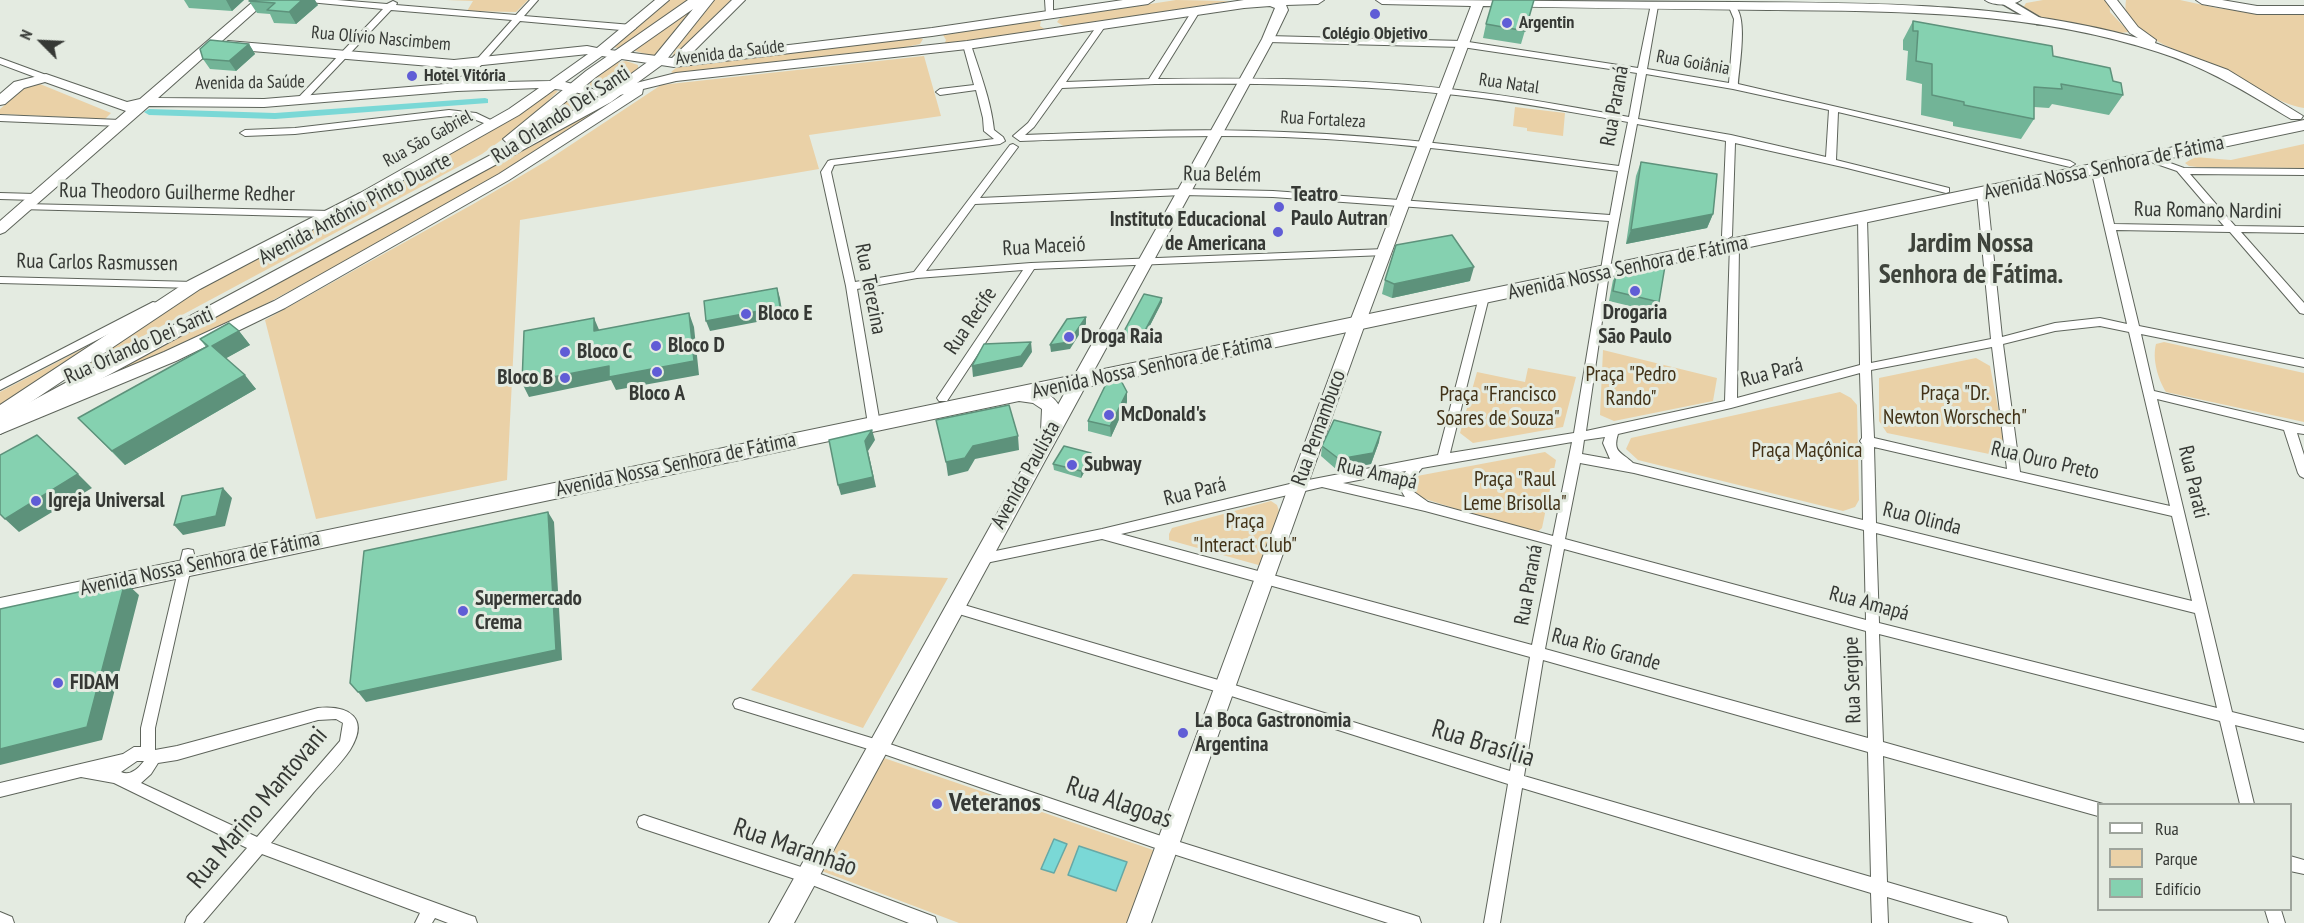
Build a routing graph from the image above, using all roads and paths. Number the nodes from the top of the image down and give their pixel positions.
1 (262, 0) edge
2 (309, 0) edge
3 (534, 0) edge
4 (663, 0) edge
5 (696, 0) edge
6 (706, 0) edge
7 (739, 0) edge
8 (1050, 0) edge
9 (1148, 0) edge
10 (1318, 0) edge
11 (1382, 0) edge
12 (1991, 0) edge
13 (2007, 0) edge
14 (2202, 0) edge
15 (1478, 1) edge
16 (1240, 2) edge
17 (1270, 2) junction
18 (393, 3) edge
19 (1655, 3) edge
20 (1731, 3) edge
21 (2117, 3) edge
22 (2304, 10) edge
23 (1196, 11) junction
24 (1050, 15) junction
25 (519, 16) junction
26 (2041, 22) junction
27 (718, 23) junction
28 (1102, 25) junction
29 (632, 27) junction
30 (2134, 30) junction
31 (1069, 31) junction
32 (932, 32) junction
33 (2118, 36) junction
34 (1268, 39) junction
35 (212, 44) junction
36 (1462, 44) junction
37 (967, 45) junction
38 (2166, 50) junction
39 (602, 51) junction
40 (913, 51) junction
41 (759, 52) junction
42 (620, 53) junction
43 (344, 54) junction
44 (480, 60) junction
45 (658, 61) junction
46 (0, 62) edge
47 (676, 62) junction
48 (21, 69) junction
49 (1641, 71) junction
50 (46, 78) junction
51 (1152, 81) junction
52 (1244, 81) junction
53 (648, 84) junction
54 (19, 85) junction
55 (512, 85) junction
56 (556, 85) junction
57 (1059, 85) junction
58 (1733, 86) junction
59 (457, 87) junction
60 (574, 87) junction
61 (980, 87) junction
62 (1444, 91) junction
63 (940, 92) dead end
64 (616, 93) junction
65 (301, 100) junction
66 (0, 101) edge
67 (136, 106) junction
68 (521, 108) junction
69 (1834, 108) junction
70 (0, 118) edge
71 (1632, 119) junction
72 (2302, 119) edge
73 (120, 123) junction
74 (494, 124) junction
75 (1216, 132) junction
76 (245, 133) dead end
77 (2304, 137) edge
78 (1731, 138) junction
79 (2248, 138) junction
80 (1009, 140) junction
81 (1425, 143) junction
82 (2182, 151) junction
83 (2130, 156) junction
84 (2148, 158) junction
85 (1831, 160) junction
86 (831, 163) joint
87 (2070, 164) junction
88 (1623, 169) junction
89 (2096, 169) junction
90 (2181, 170) junction
91 (2304, 172) edge
92 (1946, 190) junction
93 (1183, 192) junction
94 (1982, 193) junction
95 (0, 196) edge
96 (972, 201) junction
97 (30, 202) junction
98 (1403, 202) junction
99 (330, 214) junction
100 (1615, 218) junction
101 (1862, 219) junction
102 (2111, 227) junction
103 (0, 229) edge
104 (2236, 230) junction
105 (2304, 230) edge
106 (1730, 241) junction
107 (1385, 252) junction
108 (1144, 262) junction
109 (1031, 266) junction
110 (1606, 266) junction
111 (917, 275) junction
112 (0, 280) edge
113 (194, 285) junction
114 (851, 286) junction
115 (2298, 296) edge
116 (1484, 297) junction
117 (2304, 310) edge
118 (1360, 317) junction
119 (2135, 328) junction
120 (1997, 342) junction
121 (2304, 363) edge
122 (1864, 368) junction
123 (1081, 375) junction
124 (0, 386) edge
125 (2151, 394) junction
126 (1013, 395) junction
127 (942, 398) junction
128 (1731, 404) junction
129 (0, 415) edge
130 (873, 418) junction
131 (0, 427) edge
132 (2289, 428) junction
133 (2304, 430) edge
134 (1051, 431) junction
135 (1613, 431) junction
136 (1579, 436) junction
137 (1866, 441) junction
138 (1574, 457) junction
139 (1443, 459) junction
140 (1418, 464) junction
141 (1634, 468) junction
142 (2304, 473) edge
143 (2014, 474) junction
144 (1351, 477) junction
145 (1320, 482) junction
146 (1298, 487) junction
147 (1425, 506) junction
148 (2179, 513) junction
149 (1869, 526) junction
150 (1102, 534) junction
151 (1557, 540) junction
152 (981, 559) junction
153 (186, 560) junction
154 (1265, 577) junction
155 (0, 593) edge
156 (0, 607) edge
157 (954, 607) junction
158 (2201, 609) junction
159 (1872, 627) junction
160 (1537, 653) junction
161 (1225, 688) junction
162 (740, 704) dead end
163 (2227, 718) junction
164 (148, 728) junction
165 (2304, 736) edge
166 (878, 746) junction
167 (1875, 746) junction
168 (126, 758) junction
169 (147, 764) junction
170 (82, 771) junction
171 (118, 778) junction
172 (1516, 780) junction
173 (0, 790) edge
174 (157, 797) junction
175 (2247, 803) edge
176 (2097, 809) edge
177 (644, 822) dead end
178 (1167, 845) junction
179 (259, 846) junction
180 (807, 876) junction
181 (1879, 887) junction
182 (432, 909) junction
183 (0, 920) edge
184 (6, 923) edge
185 (193, 923) edge
186 (423, 923) edge
187 (469, 923) edge
188 (781, 923) edge
189 (929, 923) edge
190 (1139, 923) edge
191 (1413, 923) edge
192 (1492, 923) edge
193 (1880, 923) edge
194 (2000, 923) edge

1 - 35 main road
2 - 18 street
3 - 25 street
4 - 29 main road, Rua São Gabriel
5 - 42 main road, Avenida Antônio Pinto Duarte
6 - 45 main road, Avenida Antônio Pinto Duarte
7 - 27 main road, Rua Orlando Dei Santi
8 - 24 street
9 - 24 main road, Avenida da Saúde
10 - 17 main road, Avenida da Saúde
11 - 15 main road
12 - 13 main road
13 - 26 street
14 - 22 main road
15 - 19 main road
15 - 36 main road, Rua Pernambuco
16 - 17 main road, Avenida da Saúde
16 - 23 main road, Avenida da Saúde
17 - 34 main road, Avenida Paulista
18 - 25 street
18 - 43 street
19 - 20 main road
19 - 49 street, Rua Paraná
20 - 26 main road
20 - 58 street
21 - 30 main road
23 - 28 main road, Avenida da Saúde
23 - 51 street
24 - 31 main road
24 - 32 main road, Avenida da Saúde
25 - 29 street
25 - 44 street
26 - 33 main road
27 - 41 main road
27 - 47 main road, Rua Orlando Dei Santi
28 - 31 main road, Avenida da Saúde
28 - 57 street
29 - 39 main road, Rua São Gabriel
30 - 33 main road
30 - 38 main road
31 - 37 main road, Avenida da Saúde
32 - 40 main road
32 - 41 main road, Avenida da Saúde
33 - 38 main road
34 - 36 street, Rua Goiânia
34 - 52 main road, Avenida Paulista
35 - 43 main road, Rua Olívio Nascimbem
35 - 67 main road
36 - 49 street, Rua Goiânia
36 - 62 main road, Rua Pernambuco
37 - 40 main road, Avenida da Saúde
37 - 61 street
38 - 72 main road
39 - 42 main road, Rua Olívio Nascimbem
39 - 44 main road, Rua Olívio Nascimbem
39 - 56 main road, Rua São Gabriel
40 - 53 main road, Avenida da Saúde
41 - 47 main road, Avenida da Saúde
42 - 45 main road, Avenida da Saúde
42 - 60 main road, Avenida Antônio Pinto Duarte
43 - 44 main road, Rua Olívio Nascimbem
43 - 65 street
44 - 59 street
45 - 47 main road, Avenida da Saúde
45 - 64 main road, Avenida Antônio Pinto Duarte
46 - 48 street
47 - 53 main road, Rua Orlando Dei Santi
48 - 50 street
48 - 54 street
49 - 58 street, Rua Goiânia
49 - 71 street, Rua Paraná
50 - 54 main road
50 - 67 main road, Avenida da Saúde
51 - 52 street, Rua Natal
51 - 57 street, Rua Natal
52 - 62 street, Rua Natal
52 - 75 main road, Avenida Paulista
53 - 64 main road, Avenida da Saúde
53 - 131 main road, Rua Orlando Dei Santi
54 - 66 main road
55 - 56 main road, Avenida da Saúde
55 - 59 main road, Avenida da Saúde
55 - 68 main road
56 - 60 main road, Avenida da Saúde
56 - 68 main road, Rua São Gabriel
57 - 80 street
58 - 69 street, Rua Goiânia
59 - 65 main road, Avenida da Saúde
60 - 64 main road, Avenida da Saúde
60 - 129 main road, Avenida Antônio Pinto Duarte
61 - 63 street
61 - 80 street
62 - 71 street, Rua Natal
62 - 81 main road, Rua Pernambuco
64 - 131 main road, Avenida Antônio Pinto Duarte
65 - 67 main road, Avenida da Saúde
67 - 73 main road
68 - 74 main road, Rua São Gabriel
69 - 85 street
69 - 87 street, Rua Goiânia
70 - 73 street
71 - 78 street, Rua Natal
71 - 88 street, Rua Paraná
72 - 79 main road, Avenida Nossa Senhora de Fátima
73 - 97 main road
74 - 76 street
74 - 99 main road, Rua São Gabriel
75 - 80 street, Rua Fortaleza
75 - 81 street, Rua Fortaleza
75 - 93 main road, Avenida Paulista
77 - 79 main road
78 - 85 street, Rua Natal
78 - 106 street
79 - 82 main road, Avenida Nossa Senhora de Fátima
79 - 83 main road, Avenida Nossa Senhora de Fátima
80 - 86 street, Rua Fortaleza
80 - 96 street
81 - 88 street, Rua Fortaleza
81 - 98 main road, Rua Pernambuco
82 - 84 main road, Avenida Nossa Senhora de Fátima
82 - 90 street
83 - 84 main road, Avenida Nossa Senhora de Fátima
83 - 87 main road, Avenida Nossa Senhora de Fátima
83 - 89 main road, Avenida Nossa Senhora de Fátima
84 - 90 street
85 - 92 street, Rua Natal
86 - 114 street, Rua Terezina
87 - 92 main road, Avenida Nossa Senhora de Fátima
88 - 100 street, Rua Paraná
89 - 94 main road, Avenida Nossa Senhora de Fátima
89 - 102 street, Rua Parati
90 - 91 street
90 - 104 street
92 - 106 main road, Avenida Nossa Senhora de Fátima
93 - 96 street, Rua Belém
93 - 98 street, Rua Belém
93 - 108 main road, Avenida Paulista
94 - 101 main road, Avenida Nossa Senhora de Fátima
94 - 120 street
95 - 97 street, Rua Theodoro Guilherme Redher
96 - 111 street
97 - 99 street, Rua Theodoro Guilherme Redher
97 - 103 main road
98 - 100 street, Rua Belém
98 - 107 main road, Rua Pernambuco
99 - 113 main road, Rua São Gabriel
100 - 110 street, Rua Paraná
101 - 106 main road, Avenida Nossa Senhora de Fátima
101 - 122 street, Rua Sergipe
102 - 104 street, Rua Romano Nardini
102 - 119 street, Rua Parati
104 - 105 street, Rua Romano Nardini
104 - 115 street
106 - 110 main road, Avenida Nossa Senhora de Fátima
106 - 128 street
107 - 108 street, Rua Maceió
107 - 118 main road, Rua Pernambuco
108 - 109 street, Rua Maceió
108 - 123 main road, Avenida Paulista
109 - 111 street, Rua Maceió
109 - 127 street, Rua Recife
110 - 116 main road, Avenida Nossa Senhora de Fátima
110 - 118 main road, Avenida Nossa Senhora de Fátima
110 - 136 street, Rua Paraná
111 - 114 street, Rua Maceió
112 - 113 street, Rua Carlos Rasmussen
113 - 124 street, Rua São Gabriel
113 - 129 main road, Rua São Gabriel
114 - 130 street, Rua Terezina
115 - 117 street
116 - 118 main road, Avenida Nossa Senhora de Fátima
116 - 139 street
118 - 123 main road, Avenida Nossa Senhora de Fátima
118 - 146 main road, Rua Pernambuco
119 - 120 street, Rua Pará
119 - 121 street, Rua Pará
119 - 125 street, Rua Parati
120 - 122 street, Rua Pará
120 - 143 street
122 - 128 street, Rua Pará
122 - 137 street, Rua Sergipe
123 - 126 main road, Avenida Nossa Senhora de Fátima
123 - 127 main road, Avenida Nossa Senhora de Fátima
123 - 134 main road, Avenida Paulista
125 - 132 street
125 - 148 street, Rua Parati
126 - 130 main road, Avenida Nossa Senhora de Fátima
126 - 134 main road
127 - 130 main road, Avenida Nossa Senhora de Fátima
128 - 135 street, Rua Pará
130 - 153 main road, Avenida Nossa Senhora de Fátima
132 - 133 street
132 - 142 street
134 - 152 main road, Avenida Paulista
135 - 136 street, Rua Pará
135 - 141 street, Rua Olinda
136 - 138 street, Rua Paraná
136 - 139 street, Rua Pará
137 - 143 street, Rua Ouro Preto
137 - 149 street, Rua Sergipe
138 - 141 street, Rua Olinda
138 - 151 street, Rua Paraná
139 - 140 street, Rua Pará
140 - 144 street, Rua Pará
140 - 147 street
141 - 149 street, Rua Olinda
143 - 148 street, Rua Ouro Preto
144 - 145 street, Rua Pará
144 - 147 street, Rua Amapá
145 - 146 street, Rua Pará
145 - 147 street, Rua Amapá
146 - 150 street, Rua Pará
146 - 154 main road, Rua Pernambuco
147 - 151 street, Rua Amapá
148 - 158 street, Rua Parati
149 - 158 street, Rua Olinda
149 - 159 street, Rua Sergipe
150 - 152 street, Rua Pará
150 - 154 street, Rua Rio Grande
151 - 159 street, Rua Amapá
151 - 160 street, Rua Paraná
152 - 157 main road, Avenida Paulista
153 - 155 main road, Avenida Nossa Senhora de Fátima
153 - 156 main road, Avenida Nossa Senhora de Fátima
153 - 164 street
154 - 160 street, Rua Rio Grande
154 - 161 main road, Rua Pernambuco
157 - 161 street, Rua Brasília
157 - 166 main road, Avenida Paulista
158 - 163 street, Rua Parati
159 - 163 street, Rua Amapá
159 - 167 street, Rua Sergipe
160 - 167 street, Rua Rio Grande
160 - 172 street, Rua Paraná
161 - 172 street, Rua Brasília
161 - 178 main road, Rua Pernambuco
162 - 166 street, Rua Alagoas
163 - 165 street, Rua Amapá
163 - 175 street, Rua Parati
164 - 168 street
164 - 169 street
166 - 178 street, Rua Alagoas
166 - 180 main road, Avenida Paulista
167 - 176 street, Rua Rio Grande
167 - 181 street, Rua Sergipe
168 - 169 street
168 - 170 street
168 - 171 street
169 - 171 street
169 - 174 street
169 - 179 street, Rua Marino Mantovani
170 - 171 street
170 - 173 street
171 - 174 street
172 - 181 street, Rua Brasília
172 - 192 street, Rua Paraná
174 - 179 street
177 - 180 street, Rua Maranhão
178 - 190 main road, Rua Pernambuco
178 - 191 street, Rua Alagoas
179 - 182 street
179 - 185 street, Rua Marino Mantovani
180 - 188 main road, Avenida Paulista
180 - 189 street, Rua Maranhão
181 - 193 street, Rua Sergipe
181 - 194 street, Rua Brasília
182 - 186 street
182 - 187 street
183 - 184 street

